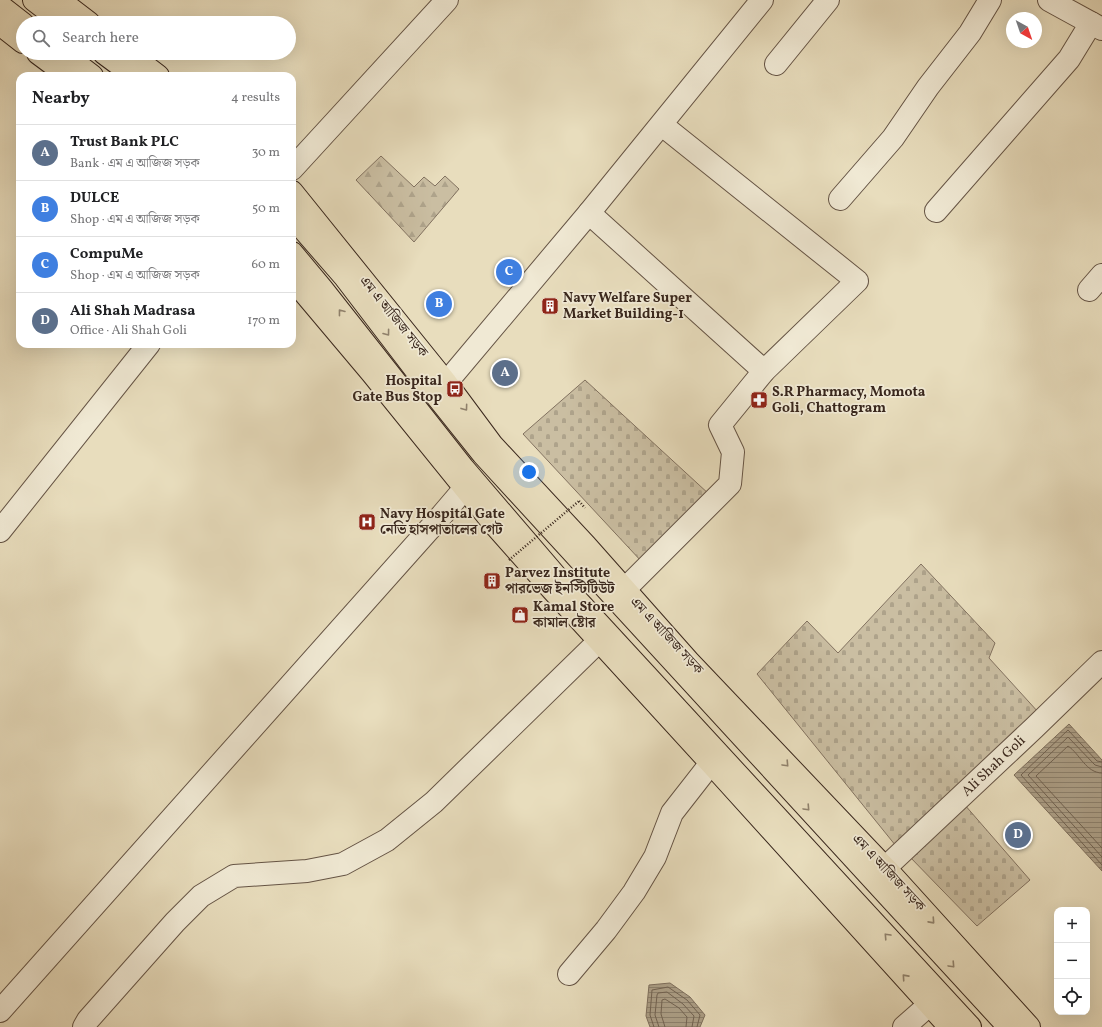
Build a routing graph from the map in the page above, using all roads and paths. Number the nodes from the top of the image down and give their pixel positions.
1 (34, 0) edge
2 (59, 0) edge
3 (447, 0) edge
4 (762, 0) edge
5 (828, 0) edge
6 (990, 0) edge
7 (1049, 0) edge
8 (0, 6) edge
9 (55, 16) edge
10 (80, 16) edge
11 (16, 19) edge
12 (0, 24) edge
13 (1097, 26) edge
14 (16, 37) edge
15 (47, 60) edge
16 (71, 60) edge
17 (113, 60) edge
18 (137, 60) edge
19 (776, 64) dead end
20 (64, 72) edge
21 (87, 72) edge
22 (130, 72) edge
23 (153, 72) edge
24 (662, 125) junction
25 (296, 165) edge
26 (296, 197) edge
27 (840, 199) dead end
28 (936, 211) dead end
29 (589, 213) junction
30 (296, 221) edge
31 (296, 258) edge
32 (296, 283) edge
33 (145, 348) edge
34 (764, 371) junction
35 (446, 382) junction
36 (464, 488) junction
37 (580, 501) dead end
38 (0, 532) edge
39 (509, 560) dead end
40 (624, 590) junction
41 (599, 641) junction
42 (1102, 662) edge
43 (711, 763) junction
44 (884, 868) junction
45 (569, 974) dead end
46 (930, 1005) junction
47 (0, 1011) edge
48 (84, 1027) edge
49 (904, 1027) edge
50 (950, 1027) edge
51 (970, 1027) edge
52 (1009, 1027) edge
53 (1030, 1027) edge

1 - 9 main road
2 - 10 main road
3 - 25 street
4 - 24 street
5 - 19 street
6 - 27 street
7 - 13 street
8 - 11 main road
12 - 14 main road
13 - 28 street
15 - 20 main road
16 - 21 main road
17 - 22 main road
18 - 23 main road
24 - 29 street
24 - 34 street
26 - 35 main road, এম এ আজিজ সড়ক
29 - 34 street
29 - 35 street
30 -> 52 main road
51 -> 31 main road
32 - 36 main road
33 - 38 street
34 - 40 street
35 -> 40 main road, এম এ আজিজ সড়ক
36 - 41 main road
36 - 47 street
37 - 39 path, bridge
40 -> 44 main road, এম এ আজিজ সড়ক
41 - 43 main road
41 - 48 street
42 - 44 street, Ali Shah Goli
43 - 45 street
46 -> 43 main road
44 -> 53 main road, এম এ আজিজ সড়ক
46 - 49 street
46 - 50 main road

